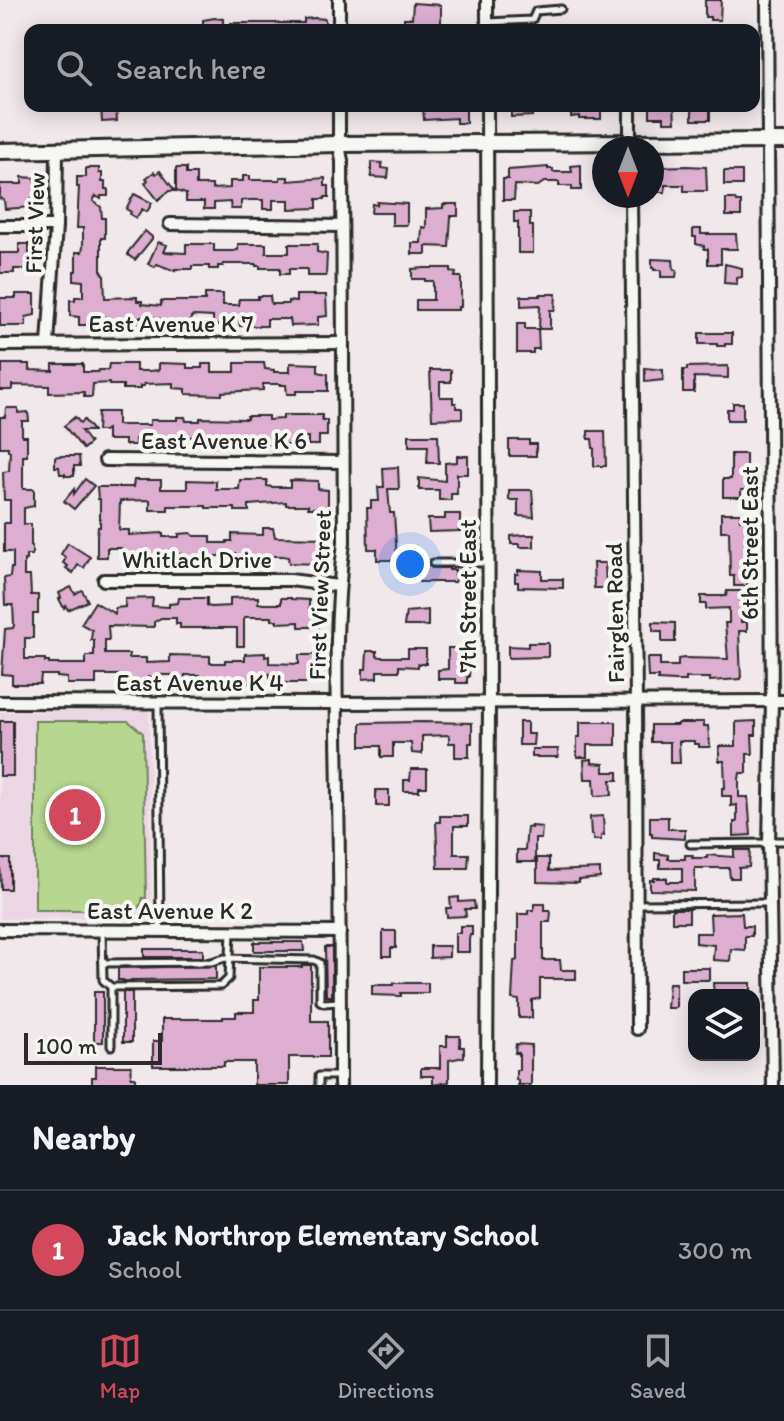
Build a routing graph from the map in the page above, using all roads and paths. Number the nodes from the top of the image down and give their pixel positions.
1 (339, 0) edge
2 (487, 0) edge
3 (767, 0) edge
4 (561, 9) dead end
5 (339, 24) edge
6 (487, 24) edge
7 (502, 24) edge
8 (339, 112) edge
9 (487, 112) edge
10 (630, 112) edge
11 (630, 136) edge
12 (767, 141) junction
13 (784, 141) edge
14 (487, 143) junction
15 (339, 144) junction
16 (592, 144) edge
17 (664, 144) edge
18 (0, 151) edge
19 (57, 151) junction
20 (631, 208) edge
21 (170, 224) dead end
22 (0, 226) edge
23 (56, 226) junction
24 (342, 226) junction
25 (343, 343) junction
26 (48, 344) junction
27 (0, 345) edge
28 (105, 460) dead end
29 (343, 462) junction
30 (433, 563) dead end
31 (488, 563) junction
32 (104, 580) dead end
33 (338, 586) junction
34 (489, 701) junction
35 (636, 701) junction
36 (772, 701) junction
37 (784, 701) edge
38 (0, 702) edge
39 (158, 703) junction
40 (337, 703) junction
41 (784, 841) edge
42 (769, 842) junction
43 (690, 844) dead end
44 (770, 903) junction
45 (636, 904) junction
46 (0, 930) edge
47 (102, 930) junction
48 (160, 931) junction
49 (231, 931) junction
50 (340, 932) junction
51 (231, 958) junction
52 (103, 960) junction
53 (111, 987) junction
54 (340, 1002) junction
55 (637, 1029) dead end
56 (111, 1046) dead end
57 (340, 1080) edge
58 (319, 1085) edge
59 (487, 1085) edge
60 (773, 1085) edge

1 - 5 street
2 - 6 street
3 - 12 street, 6th Street East
4 - 7 lane
8 - 15 street, First View Street
9 - 14 street, 7th Street East
10 - 11 street
12 - 13 street
12 - 17 street
12 - 36 street, 6th Street East
14 - 15 street
14 - 16 street
14 - 31 street, 7th Street East
15 - 19 street
15 - 24 street, First View Street
18 - 19 street
19 - 23 street, First View
20 - 35 street, Fairglen Road
21 - 24 street
22 - 23 street
23 - 26 street, First View
24 - 25 street, First View Street
25 - 26 street, East Avenue K 7
25 - 29 street, First View Street
26 - 27 street, East Avenue K 7
28 - 29 street, East Avenue K 6
29 - 33 street, First View Street
30 - 31 lane
31 - 34 street, 7th Street East
32 - 33 street, Whitlach Drive
33 - 40 street, First View Street
34 - 35 street, East Avenue K 4
34 - 40 street, East Avenue K 4
34 - 59 street, 7th Street East
35 - 36 street, East Avenue K 4
35 - 45 street, Fairglen Road
36 - 37 street, East Avenue K 4
36 - 42 street, 6th Street East
38 - 39 street, East Avenue K 4
39 - 40 street, East Avenue K 4
39 - 48 lane
40 - 50 street, First View Street
41 - 42 lane
42 - 43 lane
42 - 44 street, 6th Street East
44 - 45 lane
44 - 60 street, 6th Street East
45 - 55 street, Fairglen Road
46 - 47 street, East Avenue K 2
47 - 48 street, East Avenue K 2
47 - 52 lane
48 - 49 street, East Avenue K 2
49 - 50 street, East Avenue K 2
49 - 51 lane
50 - 54 street, First View Street
51 - 52 lane
51 - 53 lane
51 - 54 lane
52 - 53 lane
53 - 56 lane
54 - 57 street, First View Street
57 - 58 lane

